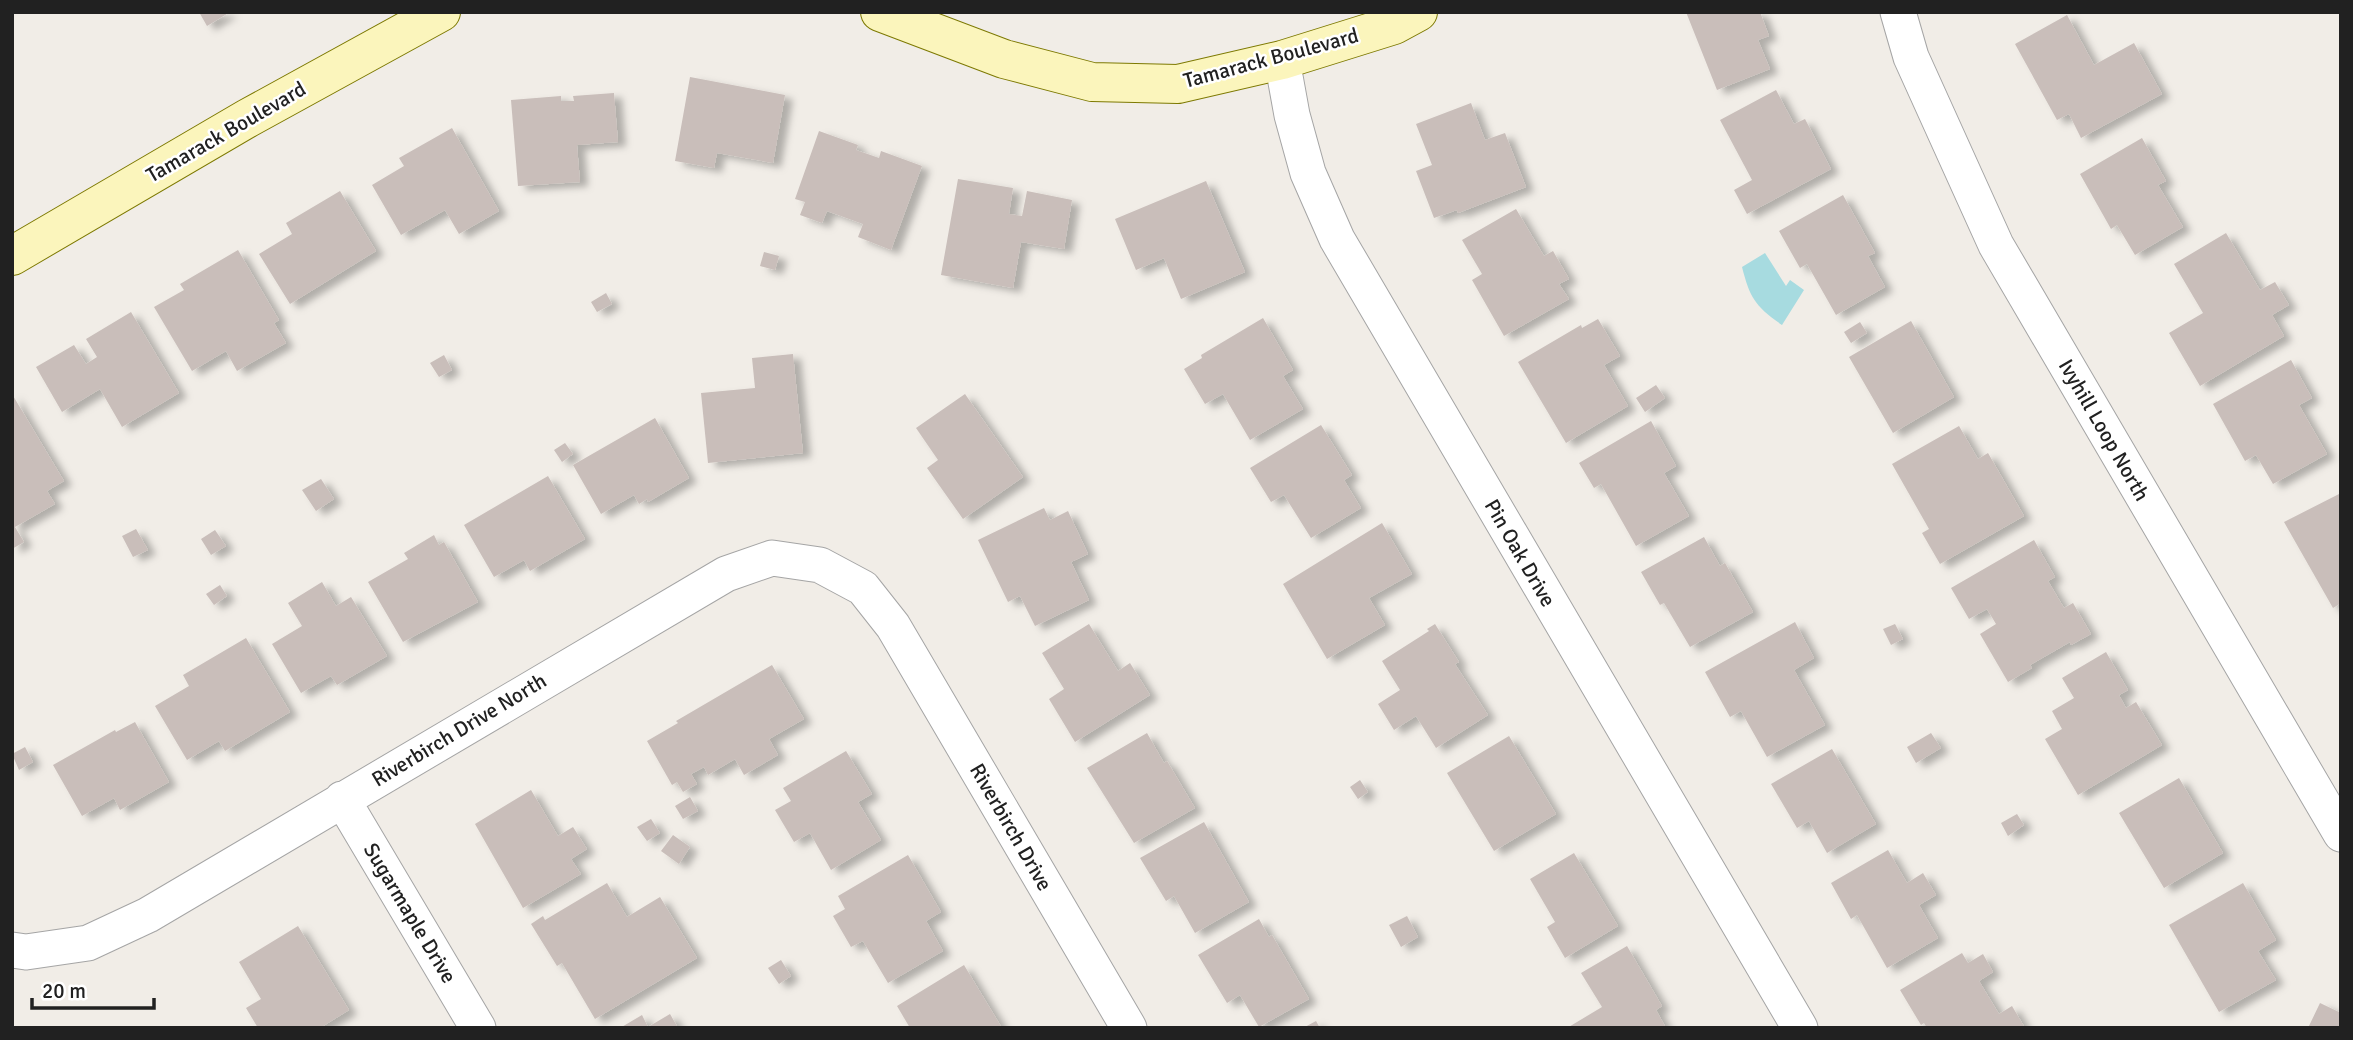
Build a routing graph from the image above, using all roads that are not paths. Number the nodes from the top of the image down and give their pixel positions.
1 (441, 12) edge
2 (1418, 12) edge
3 (1898, 12) edge
4 (900, 16) edge
5 (1282, 60) junction
6 (12, 256) edge
7 (893, 626) joint
8 (342, 799) junction
9 (2341, 834) edge
10 (12, 950) edge
11 (478, 1028) edge
12 (1129, 1028) edge
13 (1800, 1028) edge

1 - 6 street, Tamarack Boulevard
2 - 5 street, Tamarack Boulevard
3 - 9 street, Ivyhill Loop North
4 - 5 street, Tamarack Boulevard
5 - 13 street, Pin Oak Drive
7 - 8 street, Riverbirch Drive North
7 - 12 street, Riverbirch Drive
8 - 10 street, Riverbirch Drive North
8 - 11 street, Sugarmaple Drive

